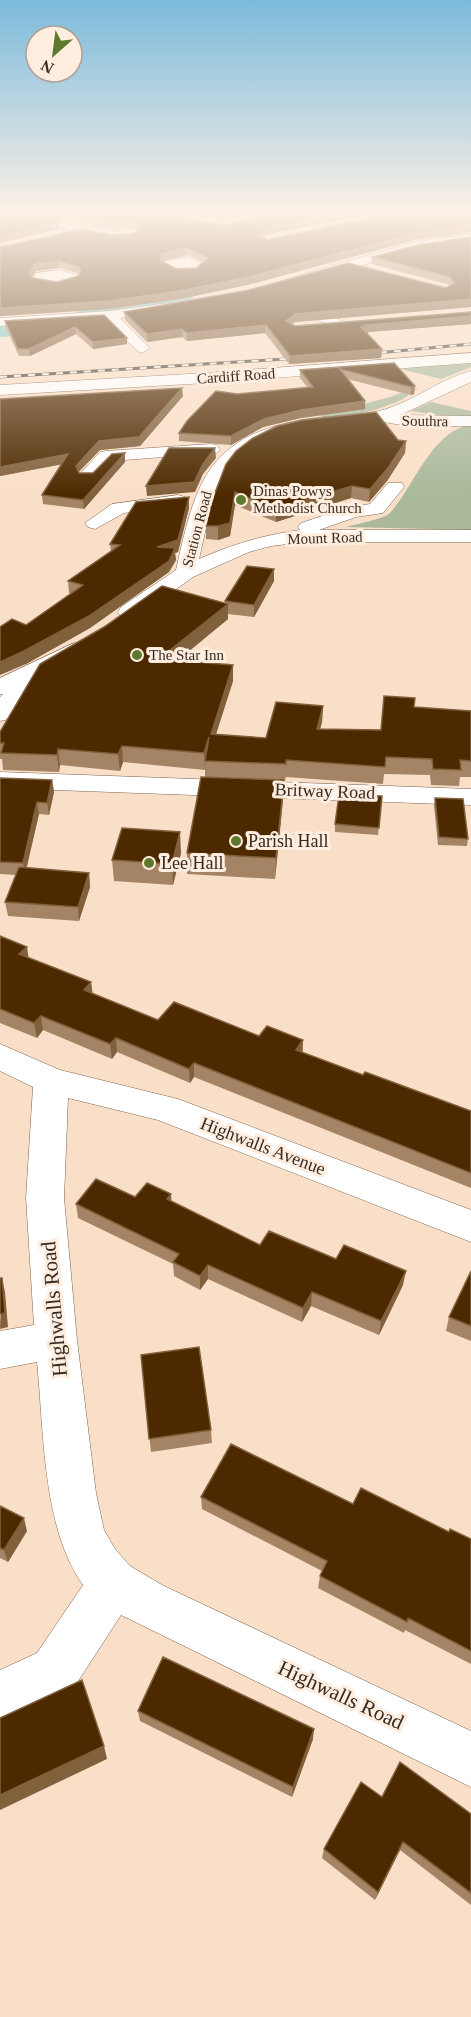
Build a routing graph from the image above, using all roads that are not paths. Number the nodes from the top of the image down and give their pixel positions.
1 (37, 308) edge
2 (63, 308) edge
3 (158, 308) edge
4 (301, 308) edge
5 (109, 315) junction
6 (0, 322) edge
7 (306, 327) edge
8 (142, 348) dead end
9 (471, 358) edge
10 (471, 376) edge
11 (0, 390) edge
12 (379, 416) junction
13 (471, 421) edge
14 (232, 452) junction
15 (87, 476) edge
16 (395, 487) dead end
17 (202, 500) junction
18 (95, 523) dead end
19 (471, 536) edge
20 (269, 540) junction
21 (186, 573) junction
22 (117, 621) edge
23 (89, 640) edge
24 (30, 675) junction
25 (0, 687) edge
26 (0, 714) edge
27 (0, 780) edge
28 (471, 797) edge
29 (0, 1056) edge
30 (51, 1081) junction
31 (471, 1226) edge
32 (56, 1340) junction
33 (0, 1350) edge
34 (113, 1583) junction
35 (0, 1697) edge
36 (471, 1760) edge

1 - 6 street
2 - 5 street
3 - 5 street
4 - 7 street
5 - 8 street
9 - 11 street, Cardiff Road
10 - 12 street, Station Road
12 - 13 street, Southra
12 - 14 street, Station Road
14 - 15 street
14 - 17 street, Station Road
16 - 20 street
17 - 18 street
17 - 21 street, Station Road
19 - 20 street, Mount Road
20 - 21 street, Mount Road
21 - 22 street, Station Road
23 - 24 street
24 - 25 street
24 - 26 street
27 - 28 street, Britway Road
29 - 30 street
30 - 31 street, Highwalls Avenue
30 - 32 street, Highwalls Road
32 - 33 street
32 - 34 street, Highwalls Road
34 - 35 street
34 - 36 street, Highwalls Road

